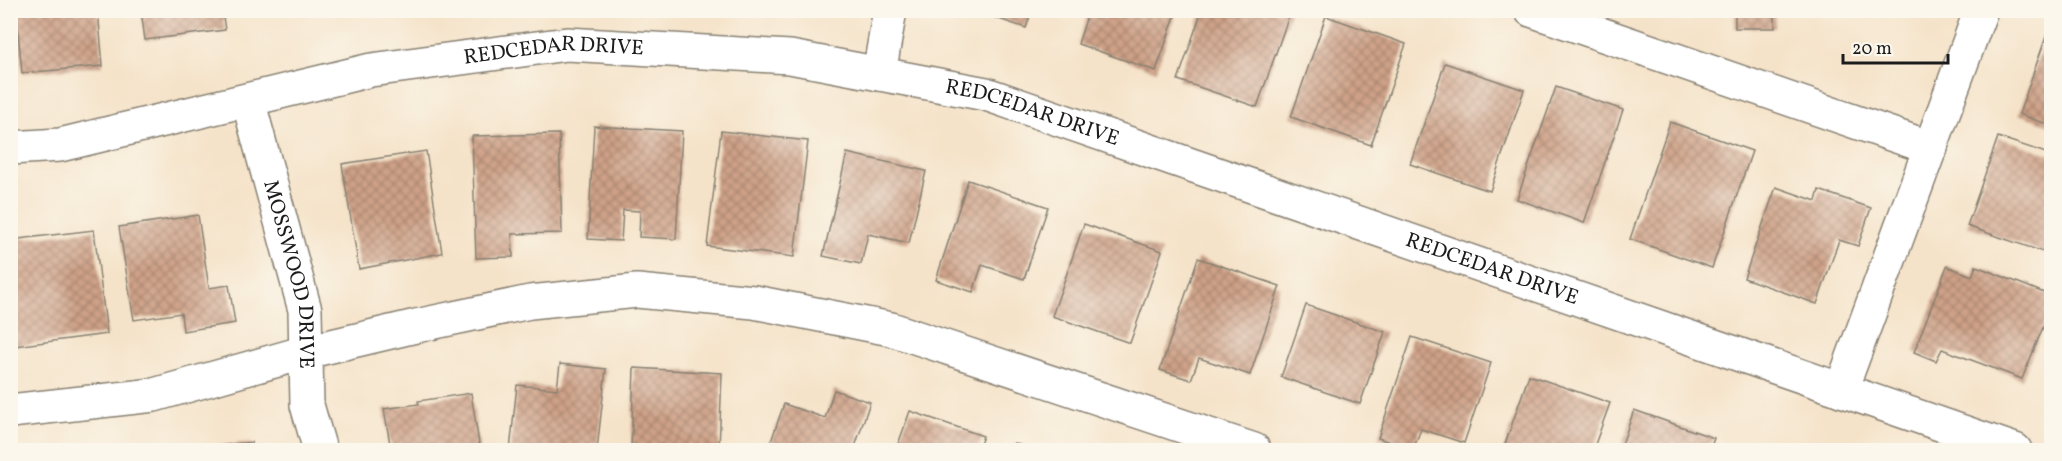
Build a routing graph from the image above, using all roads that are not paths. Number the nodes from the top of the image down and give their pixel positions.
1 (890, 10) edge
2 (1531, 10) edge
3 (1981, 10) edge
4 (879, 74) junction
5 (248, 100) junction
6 (10, 148) edge
7 (1930, 148) junction
8 (306, 352) junction
9 (1841, 390) junction
10 (10, 411) edge
11 (320, 450) edge
12 (1254, 450) edge
13 (2015, 450) edge

1 - 4 street
2 - 7 street
3 - 7 street
4 - 5 street, REDCEDAR DRIVE
4 - 9 street, REDCEDAR DRIVE
5 - 6 street, REDCEDAR DRIVE
5 - 8 street, MOSSWOOD DRIVE
7 - 9 street
8 - 10 street
8 - 11 street, MOSSWOOD DRIVE
8 - 12 street
9 - 13 street, REDCEDAR DRIVE

